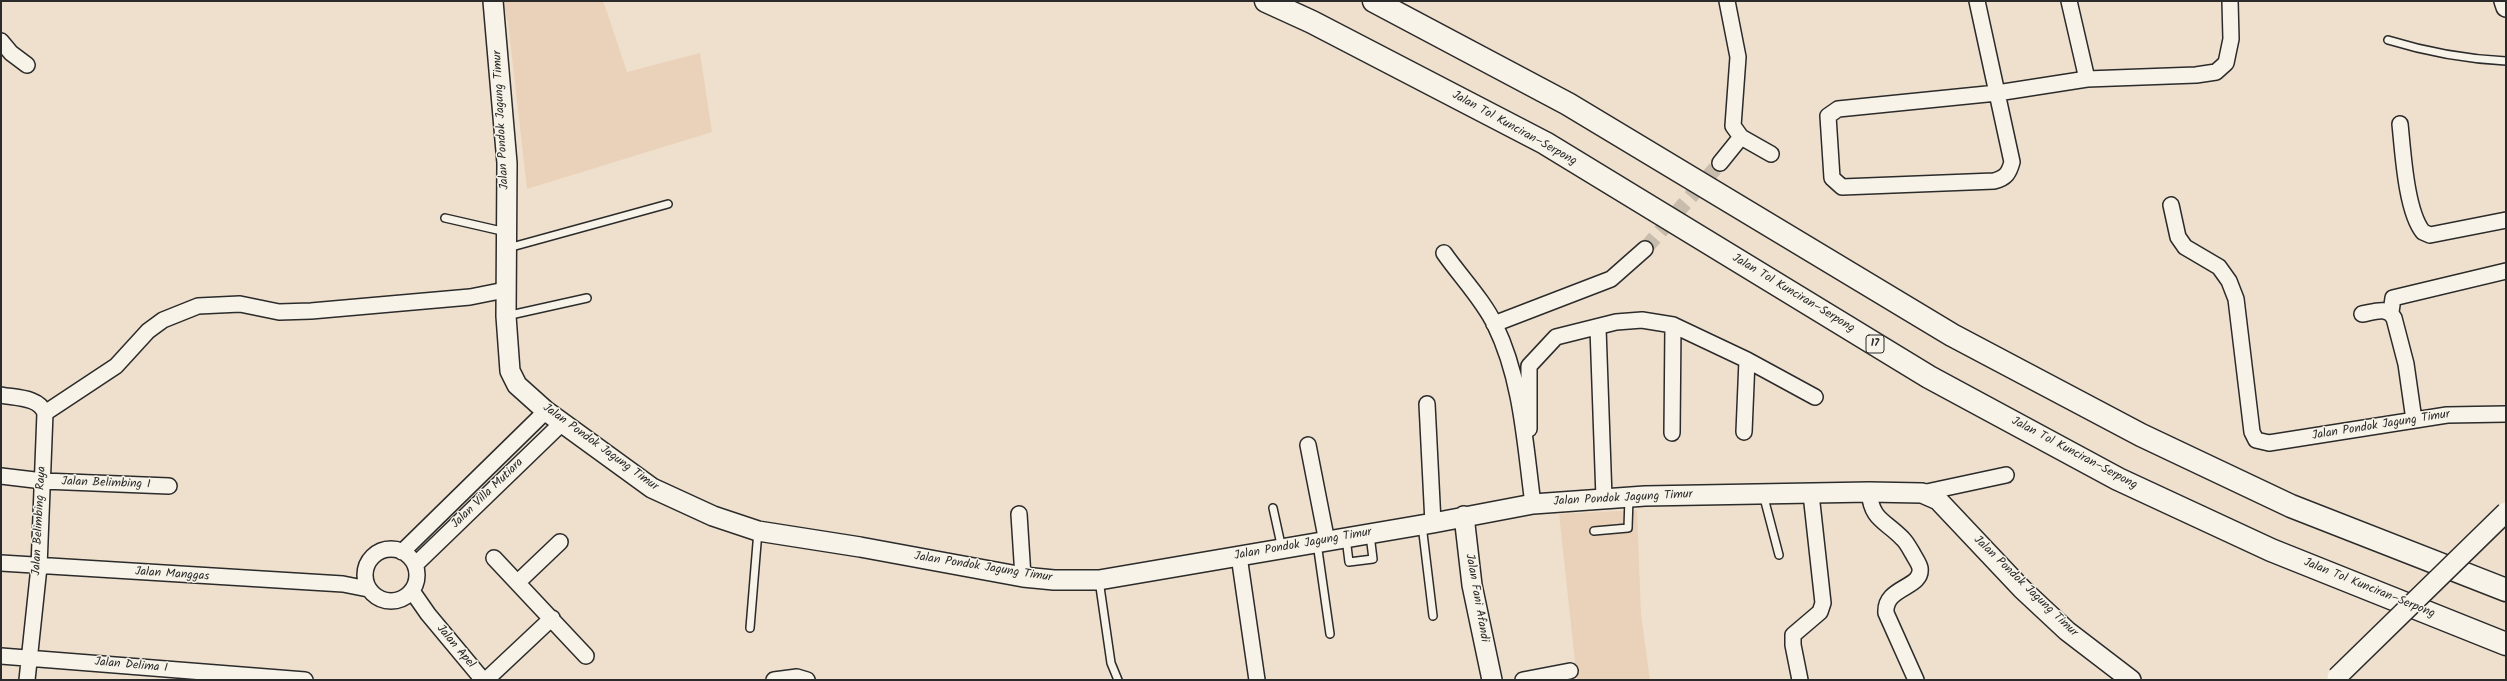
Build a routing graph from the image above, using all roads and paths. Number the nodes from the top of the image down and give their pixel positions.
1 (493, 1) edge
2 (1266, 1) edge
3 (1374, 1) edge
4 (1727, 1) edge
5 (1977, 1) edge
6 (2069, 1) edge
7 (2230, 1) edge
8 (2504, 1) edge
9 (2506, 7) edge
10 (2388, 40) dead end
11 (1, 41) edge
12 (2506, 60) edge
13 (26, 66) dead end
14 (2087, 79) junction
15 (1997, 93) junction
16 (2400, 124) dead end
17 (1741, 137) junction
18 (1771, 154) dead end
19 (1720, 163) tunnel mouth
20 (668, 204) dead end
21 (2171, 205) dead end
22 (445, 218) dead end
23 (2506, 220) edge
24 (506, 240) junction
25 (1644, 249) tunnel mouth
26 (1444, 253) dead end
27 (2506, 271) edge
28 (505, 290) junction
29 (587, 298) dead end
30 (2391, 312) junction
31 (2362, 314) dead end
32 (506, 316) junction
33 (1494, 324) junction
34 (1673, 325) junction
35 (1598, 328) junction
36 (1747, 360) junction
37 (1, 395) edge
38 (1815, 397) dead end
39 (1427, 404) dead end
40 (546, 411) junction
41 (45, 413) junction
42 (2506, 414) edge
43 (2414, 420) junction
44 (562, 423) junction
45 (1529, 429) dead end
46 (1744, 432) dead end
47 (1672, 433) dead end
48 (1308, 444) dead end
49 (2006, 475) dead end
50 (1, 476) edge
51 (43, 481) junction
52 (169, 486) dead end
53 (1869, 492) junction
54 (1922, 493) junction
55 (1762, 494) junction
56 (1811, 494) junction
57 (1629, 497) junction
58 (1604, 498) junction
59 (1533, 504) junction
60 (1273, 508) dead end
61 (2506, 512) edge
62 (1019, 514) dead end
63 (1464, 516) junction
64 (1428, 524) junction
65 (758, 531) junction
66 (1594, 531) dead end
67 (560, 542) dead end
68 (1322, 542) junction
69 (1282, 549) junction
70 (402, 552) junction
71 (1778, 555) dead end
72 (1239, 556) junction
73 (494, 558) dead end
74 (1, 563) edge
75 (415, 565) junction
76 (39, 567) junction
77 (364, 572) junction
78 (1023, 576) junction
79 (1099, 580) junction
80 (518, 582) junction
81 (343, 584) junction
82 (368, 589) junction
83 (2506, 590) edge
84 (407, 595) junction
85 (1433, 616) dead end
86 (552, 618) junction
87 (750, 628) dead end
88 (1330, 634) dead end
89 (2506, 644) edge
90 (1, 656) edge
91 (586, 656) dead end
92 (29, 657) junction
93 (1570, 671) dead end
94 (265, 678) edge
95 (2336, 679) edge
96 (27, 680) edge
97 (305, 680) edge
98 (483, 680) edge
99 (486, 680) edge
100 (774, 680) edge
101 (807, 680) edge
102 (1118, 680) edge
103 (1257, 680) edge
104 (1492, 680) edge
105 (1523, 680) edge
106 (1800, 680) edge
107 (1916, 680) edge
108 (2131, 680) edge

1 - 24 street, Jalan Pondok Jagung Timur
2 - 89 highway, Jalan Tol Kunciran–Serpong / 17
3 - 83 highway
4 - 17 street
5 - 15 street
6 - 14 street
7 - 14 street
8 - 9 street
10 - 12 lane
11 - 13 street
14 - 15 street
15 - 15 street
16 - 23 street
17 - 18 street
17 - 19 street
20 - 24 lane
21 - 43 street, Jalan Pondok Jagung Timur
22 - 24 lane
24 - 28 street, Jalan Pondok Jagung Timur
25 - 33 street
26 - 33 street
27 - 30 street
28 - 32 street, Jalan Pondok Jagung Timur
28 - 41 street
29 - 32 lane
30 - 31 street
30 - 43 street
32 - 40 street, Jalan Pondok Jagung Timur
33 - 59 street
34 - 35 street
34 - 36 street
34 - 47 street
35 - 45 street
35 - 58 street
36 - 38 street
36 - 46 street
37 - 41 street
39 - 64 street
40 - 44 street, Jalan Pondok Jagung Timur
40 - 70 street, Jalan Villa Mutiara
41 - 51 street, Jalan Belimbing Raya
42 - 43 street, Jalan Pondok Jagung Timur
44 - 65 street, Jalan Pondok Jagung Timur
44 - 75 street, Jalan Villa Mutiara
48 - 68 street
49 - 54 street, Jalan Pondok Jagung Timur
50 - 51 street, Jalan Belimbing I
51 - 52 street, Jalan Belimbing I
51 - 76 street, Jalan Belimbing Raya
53 - 54 street, Jalan Pondok Jagung Timur
53 - 56 street, Jalan Pondok Jagung Timur
53 - 107 street
54 - 108 street, Jalan Pondok Jagung Timur
55 - 56 street, Jalan Pondok Jagung Timur
55 - 57 street, Jalan Pondok Jagung Timur
55 - 71 lane
56 - 106 street
57 - 58 street, Jalan Pondok Jagung Timur
57 - 66 lane
58 - 59 street, Jalan Pondok Jagung Timur
59 - 63 street, Jalan Pondok Jagung Timur
60 - 69 lane
61 - 95 street, bridge
62 - 78 street
63 - 64 street, Jalan Pondok Jagung Timur
63 - 104 street, Jalan Fani Afandi
64 - 68 street, Jalan Pondok Jagung Timur
64 - 85 lane
65 - 78 street, Jalan Pondok Jagung Timur
65 - 87 lane
67 - 80 street
68 - 69 street, Jalan Pondok Jagung Timur
68 - 88 lane
69 - 72 street, Jalan Pondok Jagung Timur
70 - 75 street
70 - 77 street
72 - 79 street, Jalan Pondok Jagung Timur
72 - 103 street
73 - 80 street
74 - 76 street, Jalan Manggas
75 - 84 street
76 - 81 street, Jalan Manggas
76 - 92 street, Jalan Belimbing Raya
77 - 81 street
77 - 82 street
78 - 79 street, Jalan Pondok Jagung Timur
79 - 102 lane
80 - 86 street
81 - 82 street, Jalan Manggas
82 - 84 street
84 - 98 street, Jalan Apel
86 - 91 street
86 - 99 street
90 - 92 street, Jalan Delima I
92 - 94 street, Jalan Delima I
92 - 96 street, Jalan Belimbing Raya
93 - 105 street
94 - 97 street, Jalan Delima I
100 - 101 street

